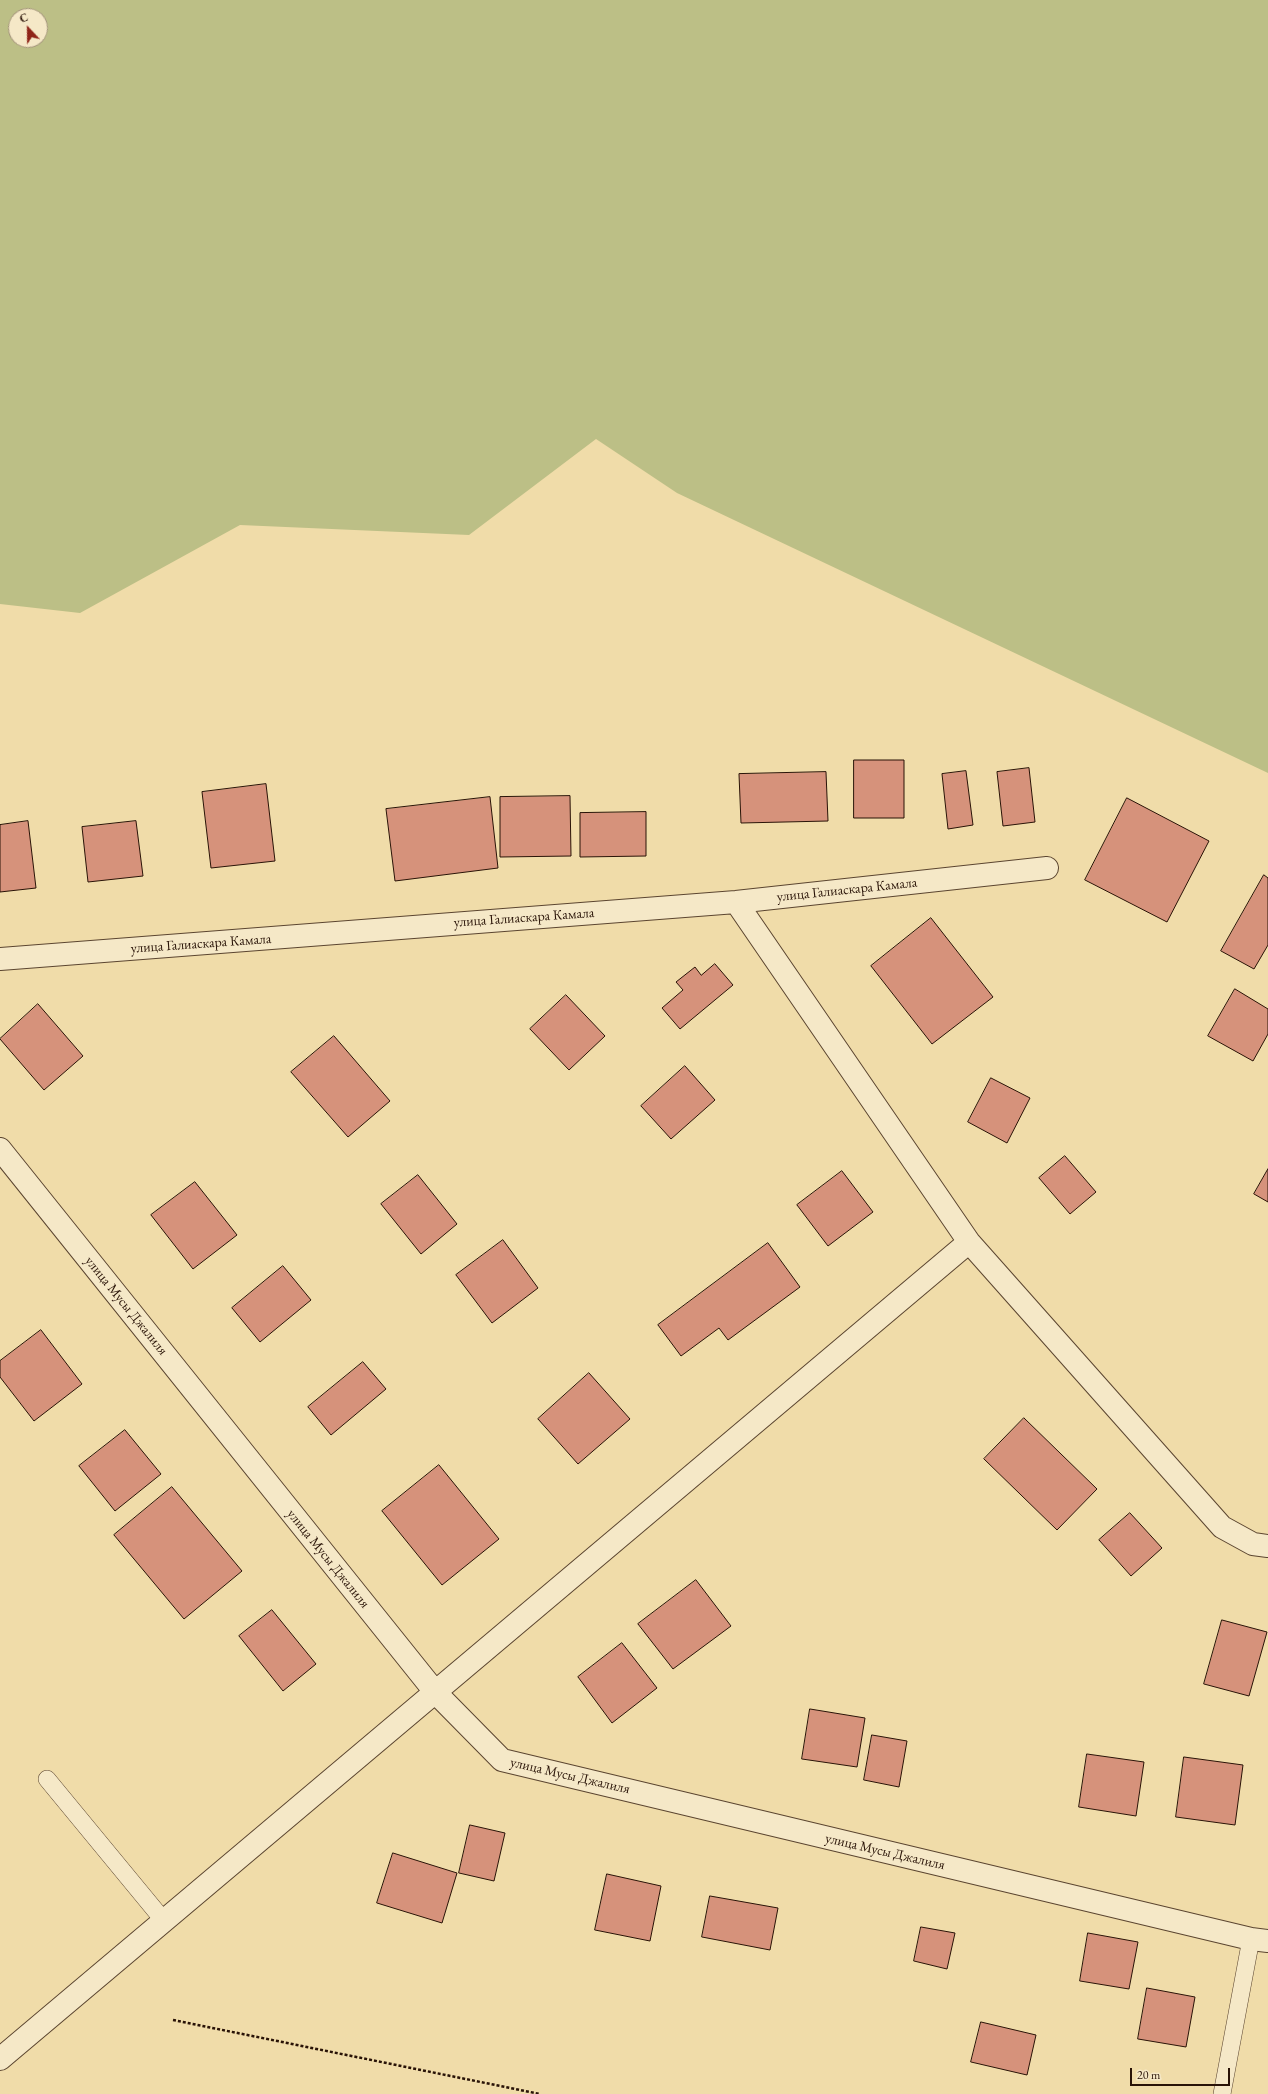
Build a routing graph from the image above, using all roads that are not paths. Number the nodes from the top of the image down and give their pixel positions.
1 (1048, 868) dead end
2 (736, 902) junction
3 (0, 959) edge
4 (0, 1149) edge
5 (969, 1242) junction
6 (1268, 1546) edge
7 (436, 1693) junction
8 (47, 1779) dead end
9 (164, 1921) junction
10 (1259, 1940) edge
11 (0, 2059) edge
12 (1222, 2094) edge

1 - 2 street, улица Галиаскара Камала
2 - 3 street, улица Галиаскара Камала
2 - 5 street
4 - 7 street, улица Мусы Джалиля
5 - 6 street
5 - 7 street
7 - 9 street
7 - 10 street, улица Мусы Джалиля
8 - 9 lane
9 - 11 street
10 - 12 lane

